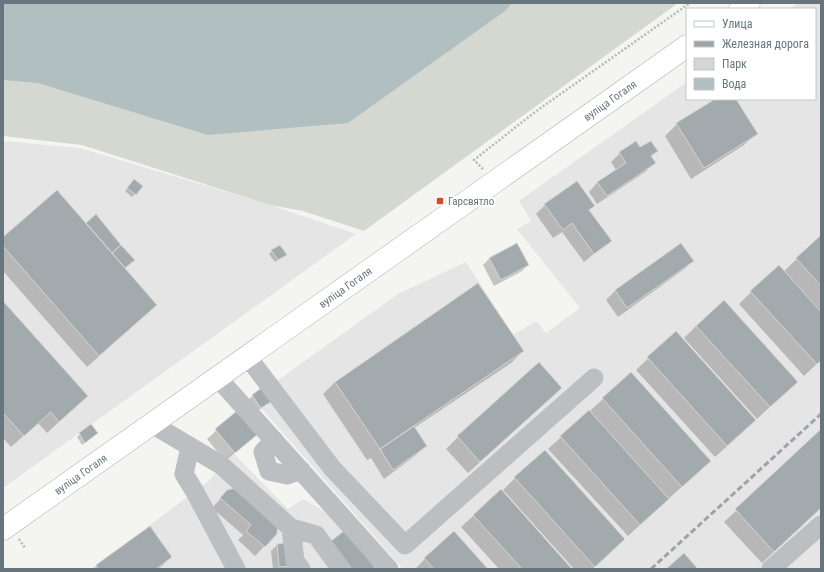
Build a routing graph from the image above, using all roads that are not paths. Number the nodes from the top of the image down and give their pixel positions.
1 (686, 47) edge
2 (247, 356) junction
3 (217, 377) junction
4 (594, 378) dead end
5 (152, 424) junction
6 (274, 440) junction
7 (190, 446) junction
8 (301, 470) junction
9 (821, 524) edge
10 (291, 528) junction
11 (3, 529) edge
12 (236, 569) edge
13 (301, 569) edge
14 (341, 569) edge
15 (389, 569) edge
16 (771, 569) edge

1 - 2 main road, вуліца Гогаля
2 - 3 main road, вуліца Гогаля
2 - 4 lane
3 - 5 main road, вуліца Гогаля
3 - 6 lane
5 - 7 lane
5 - 11 main road, вуліца Гогаля
6 - 8 lane
6 - 8 lane
7 - 10 lane
7 - 12 lane
8 - 15 lane
9 - 16 lane
10 - 13 lane
10 - 14 lane

